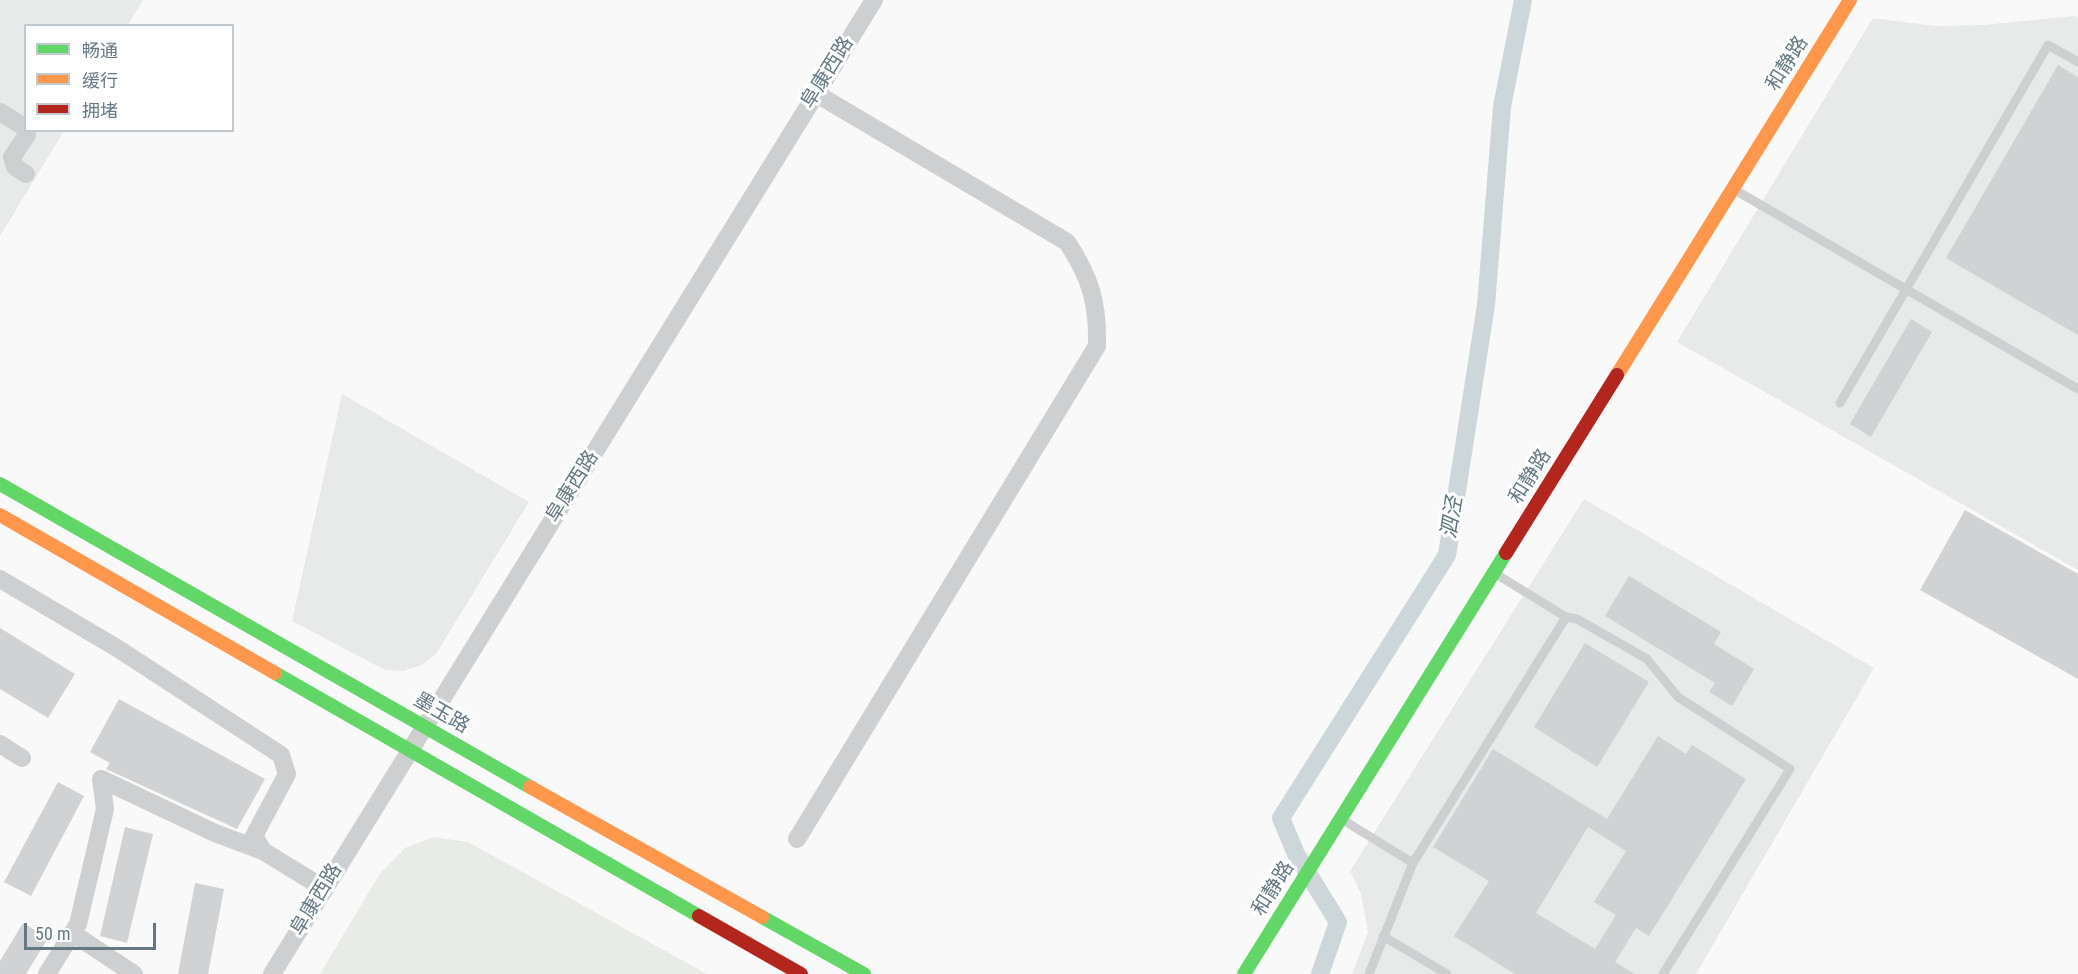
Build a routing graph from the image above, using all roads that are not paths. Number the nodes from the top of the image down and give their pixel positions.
1 (874, 0) edge
2 (1850, 0) edge
3 (2078, 62) edge
4 (815, 93) junction
5 (0, 112) edge
6 (24, 127) edge
7 (26, 132) edge
8 (26, 174) dead end
9 (1733, 188) junction
10 (1906, 289) junction
11 (2078, 389) edge
12 (1840, 403) dead end
13 (0, 484) edge
14 (0, 515) edge
15 (1494, 572) junction
16 (0, 579) edge
17 (1566, 617) junction
18 (424, 728) junction
19 (0, 744) edge
20 (409, 750) junction
21 (22, 758) dead end
22 (1341, 819) junction
23 (797, 839) dead end
24 (263, 851) junction
25 (1413, 864) junction
26 (325, 889) junction
27 (72, 933) junction
28 (1383, 936) junction
29 (47, 974) edge
30 (134, 974) edge
31 (273, 974) edge
32 (801, 974) edge
33 (864, 974) edge
34 (1244, 974) edge
35 (1369, 974) edge
36 (1447, 974) edge
37 (1663, 974) edge

1 - 4 street, 阜康西路
2 - 9 main road, 和静路
3 - 10 lane
4 - 18 street, 阜康西路
4 - 23 street
5 - 6 street
7 - 8 street
9 - 10 lane
9 - 15 main road, 和静路
10 - 11 lane
10 - 12 lane
13 - 18 main road, 墨玉路
14 - 20 main road
15 - 17 lane
15 - 22 main road, 和静路
16 - 24 street
17 - 25 lane
17 - 37 lane
18 - 20 street, 阜康西路
18 - 33 main road, 墨玉路
19 - 21 street
20 - 26 street, 阜康西路
20 - 32 main road
22 - 25 lane
22 - 34 main road, 和静路
24 - 26 street
24 - 27 street
25 - 28 lane
26 - 31 street, 阜康西路
27 - 29 street
27 - 30 street
28 - 35 lane
28 - 36 lane

